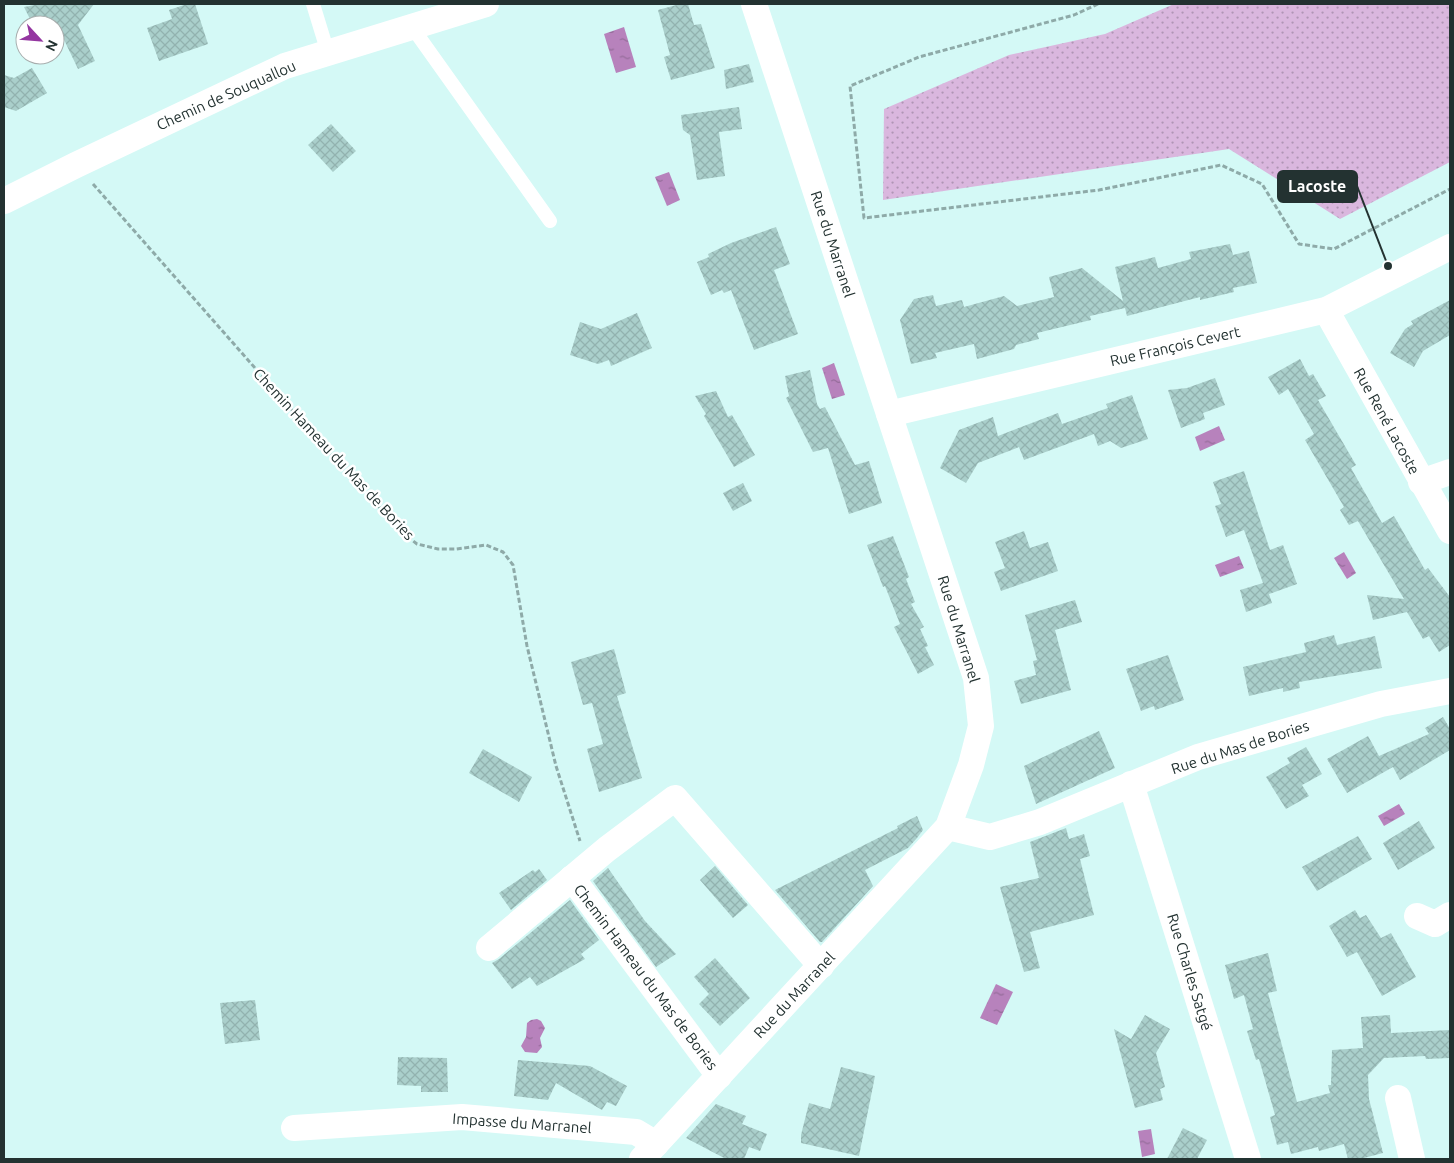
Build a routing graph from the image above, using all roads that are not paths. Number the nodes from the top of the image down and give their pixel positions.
1 (313, 4) edge
2 (486, 4) edge
3 (754, 4) edge
4 (435, 11) edge
5 (412, 27) junction
6 (328, 53) junction
7 (4, 201) edge
8 (550, 221) dead end
9 (1450, 247) edge
10 (1326, 310) junction
11 (889, 414) junction
12 (1450, 472) edge
13 (1421, 482) junction
14 (1450, 531) edge
15 (1450, 691) edge
16 (1131, 784) junction
17 (948, 827) junction
18 (580, 872) junction
19 (1450, 915) edge
20 (1418, 916) dead end
21 (488, 948) dead end
22 (821, 966) junction
23 (719, 1076) junction
24 (1398, 1098) dead end
25 (294, 1128) dead end
26 (649, 1152) edge
27 (1248, 1159) edge
28 (1412, 1159) edge

1 - 6 lane
2 - 4 street, Chemin de Souquallou
3 - 11 street, Rue du Marranel
4 - 5 street, Chemin de Souquallou
5 - 6 street, Chemin de Souquallou
5 - 8 lane
6 - 7 street, Chemin de Souquallou
9 - 10 street, Rue François Cevert
10 - 11 street, Rue François Cevert
10 - 13 street, Rue René Lacoste
11 - 17 street, Rue du Marranel
12 - 13 street
13 - 14 street, Rue René Lacoste
15 - 16 street, Rue du Mas de Bories
16 - 17 street, Rue du Mas de Bories
16 - 27 street, Rue Charles Satgé
17 - 22 street, Rue du Marranel
18 - 21 street, Chemin Hameau du Mas de Bories
18 - 22 street, Chemin Hameau du Mas de Bories
18 - 23 street, Chemin Hameau du Mas de Bories
19 - 20 street
22 - 23 street, Rue du Marranel
23 - 26 street, Rue du Marranel
24 - 28 street
25 - 26 street, Impasse du Marranel

